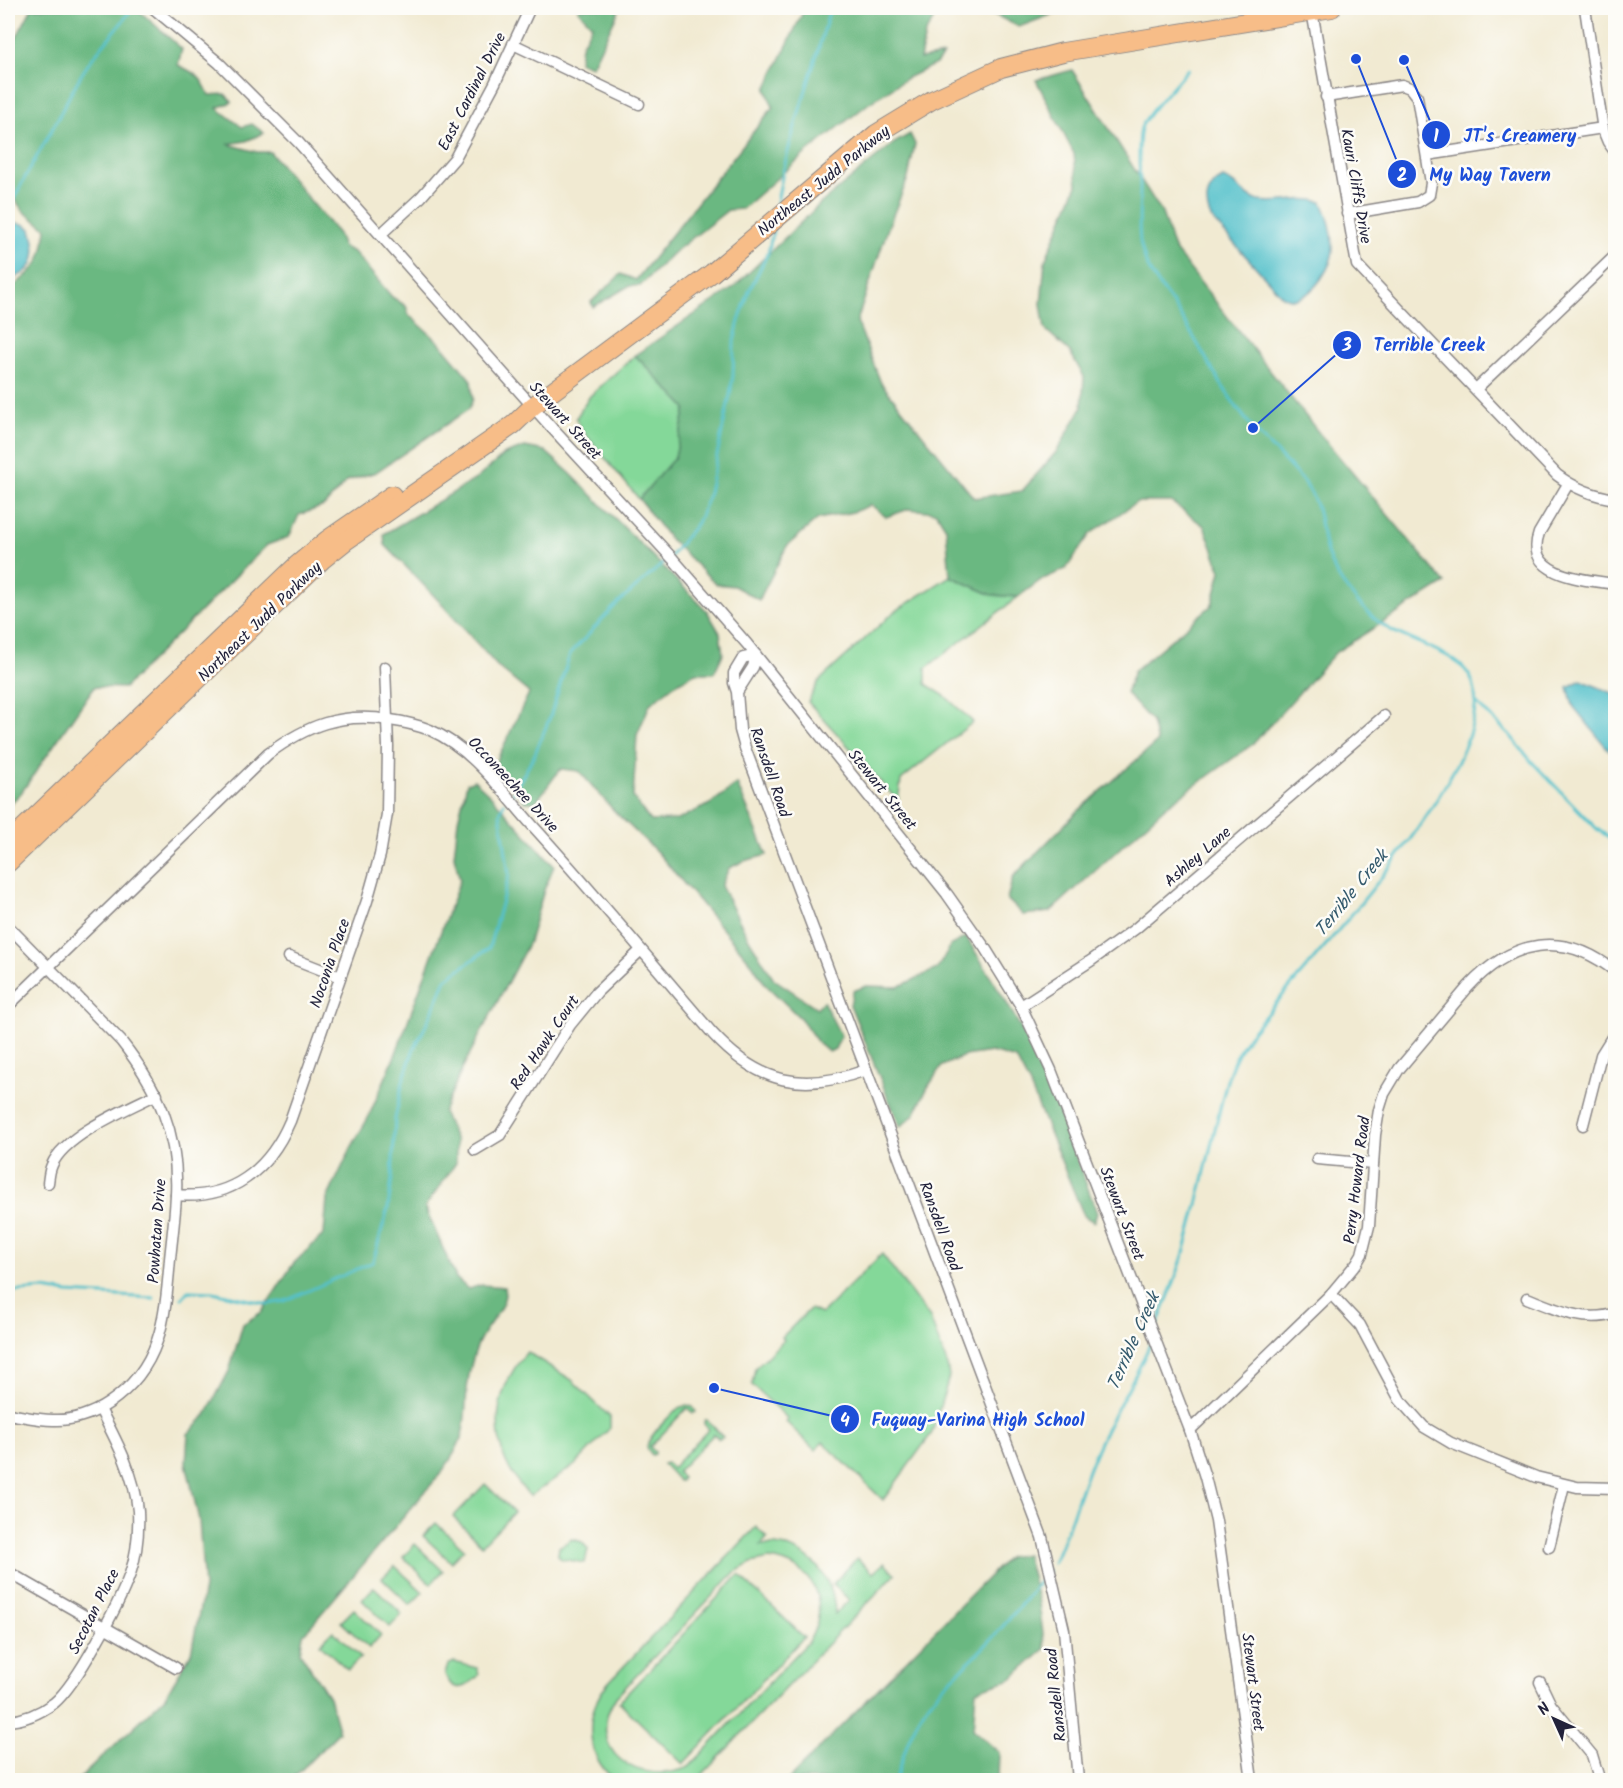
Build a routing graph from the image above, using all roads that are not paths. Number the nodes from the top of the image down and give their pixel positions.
1 (530, 8) edge
2 (1332, 8) edge
3 (1585, 8) edge
4 (159, 10) edge
5 (1312, 11) junction
6 (513, 44) junction
7 (1326, 97) junction
8 (639, 104) dead end
9 (1603, 128) junction
10 (1616, 153) edge
11 (1427, 155) junction
12 (1347, 214) junction
13 (381, 234) junction
14 (1616, 255) edge
15 (1476, 389) junction
16 (533, 406) junction
17 (1568, 484) junction
18 (1616, 500) edge
19 (1616, 585) edge
20 (756, 655) junction
21 (385, 667) dead end
22 (1384, 716) dead end
23 (385, 719) junction
24 (8, 843) edge
25 (8, 862) edge
26 (8, 926) edge
27 (640, 951) junction
28 (289, 957) dead end
29 (48, 967) junction
30 (1616, 972) edge
31 (340, 977) junction
32 (8, 1006) edge
33 (1021, 1006) junction
34 (1616, 1031) edge
35 (866, 1070) junction
36 (157, 1094) junction
37 (1583, 1125) dead end
38 (475, 1150) dead end
39 (1317, 1160) dead end
40 (1373, 1164) junction
41 (48, 1183) dead end
42 (176, 1195) junction
43 (1331, 1294) junction
44 (1527, 1298) dead end
45 (1616, 1313) edge
46 (100, 1409) junction
47 (8, 1414) edge
48 (1191, 1430) junction
49 (1564, 1485) junction
50 (1616, 1488) edge
51 (1549, 1547) dead end
52 (8, 1572) edge
53 (104, 1627) junction
54 (176, 1668) dead end
55 (1540, 1682) dead end
56 (8, 1721) edge
57 (1078, 1780) edge
58 (1251, 1780) edge
59 (1595, 1780) edge

1 - 6 street, East Cardinal Drive
2 - 5 highway, Northeast Judd Parkway
3 - 9 street
4 - 13 street, Stewart Street
5 - 7 street, Kauri Cliffs Drive
5 - 16 highway, Northeast Judd Parkway
6 - 8 street
6 - 13 street, East Cardinal Drive
7 - 11 street
7 - 12 street, Kauri Cliffs Drive
9 - 10 street
9 - 11 street
11 - 12 street
12 - 15 street, Kauri Cliffs Drive
13 - 16 street, Stewart Street
14 - 15 street
15 - 17 street, Kauri Cliffs Drive
16 - 20 street, Stewart Street
16 - 24 highway, Northeast Judd Parkway
16 - 25 highway, Northeast Judd Parkway
17 - 18 street, Kauri Cliffs Drive
17 - 19 street
20 - 33 street, Stewart Street
20 - 35 street, Ransdell Road
21 - 23 street, Noconia Place
22 - 33 street, Ashley Lane
23 - 27 street, Occoneechee Drive
23 - 29 street, Occoneechee Drive
23 - 31 street, Noconia Place
26 - 29 street, Powhatan Drive
27 - 35 street, Occoneechee Drive
27 - 38 street, Red Hawk Court
28 - 31 street
29 - 32 street, Occoneechee Drive
29 - 36 street, Powhatan Drive
30 - 40 street, Perry Howard Road
31 - 42 street, Noconia Place
33 - 48 street, Stewart Street
34 - 37 street
35 - 57 street, Ransdell Road
36 - 41 street
36 - 42 street, Powhatan Drive
39 - 40 street
40 - 43 street, Perry Howard Road
42 - 46 street, Powhatan Drive
43 - 48 street, Perry Howard Road
43 - 49 street
44 - 45 street
46 - 47 street, Powhatan Drive
46 - 53 street, Secotan Place
48 - 58 street, Stewart Street
49 - 50 street
49 - 51 street
52 - 53 street
53 - 54 street
53 - 56 street, Secotan Place
55 - 59 street

